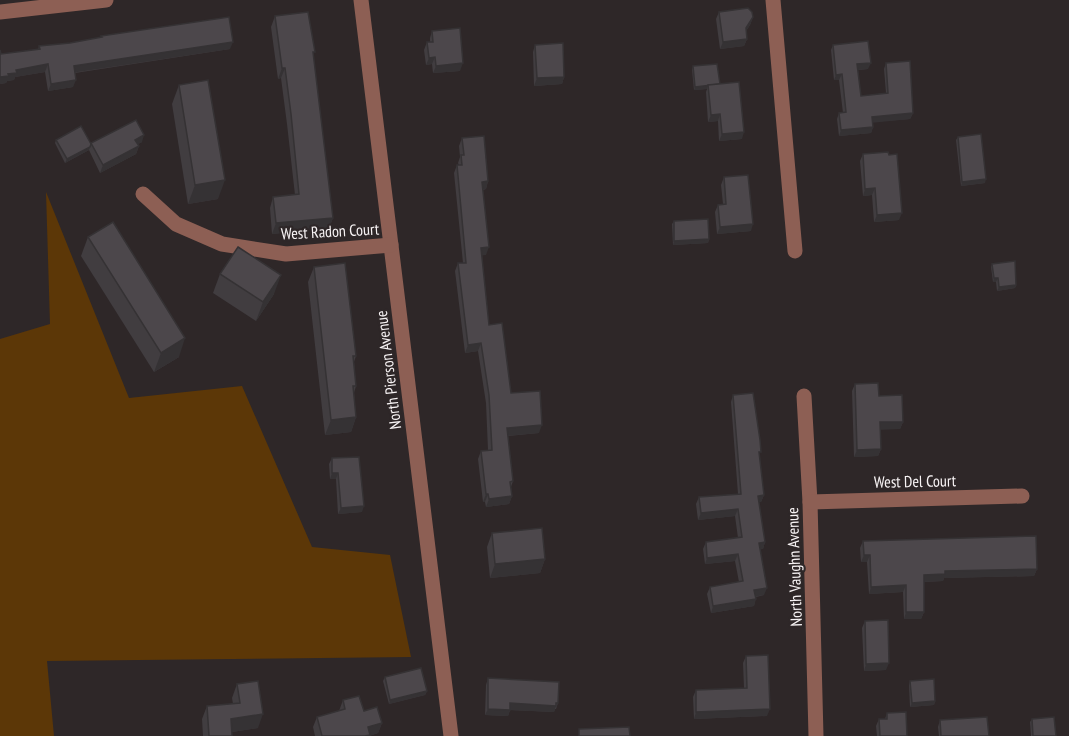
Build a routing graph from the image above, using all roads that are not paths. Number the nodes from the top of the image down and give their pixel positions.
1 (106, 0) edge
2 (362, 0) edge
3 (773, 0) edge
4 (68, 2) edge
5 (0, 12) edge
6 (142, 194) dead end
7 (391, 245) junction
8 (795, 250) dead end
9 (804, 396) dead end
10 (1022, 496) dead end
11 (810, 502) junction
12 (451, 736) edge
13 (816, 736) edge

1 - 4 street
2 - 7 street, North Pierson Avenue
3 - 8 street
4 - 5 street
6 - 7 street, West Radon Court
7 - 12 street, North Pierson Avenue
9 - 11 street, North Vaughn Avenue
10 - 11 street, West Del Court
11 - 13 street, North Vaughn Avenue

